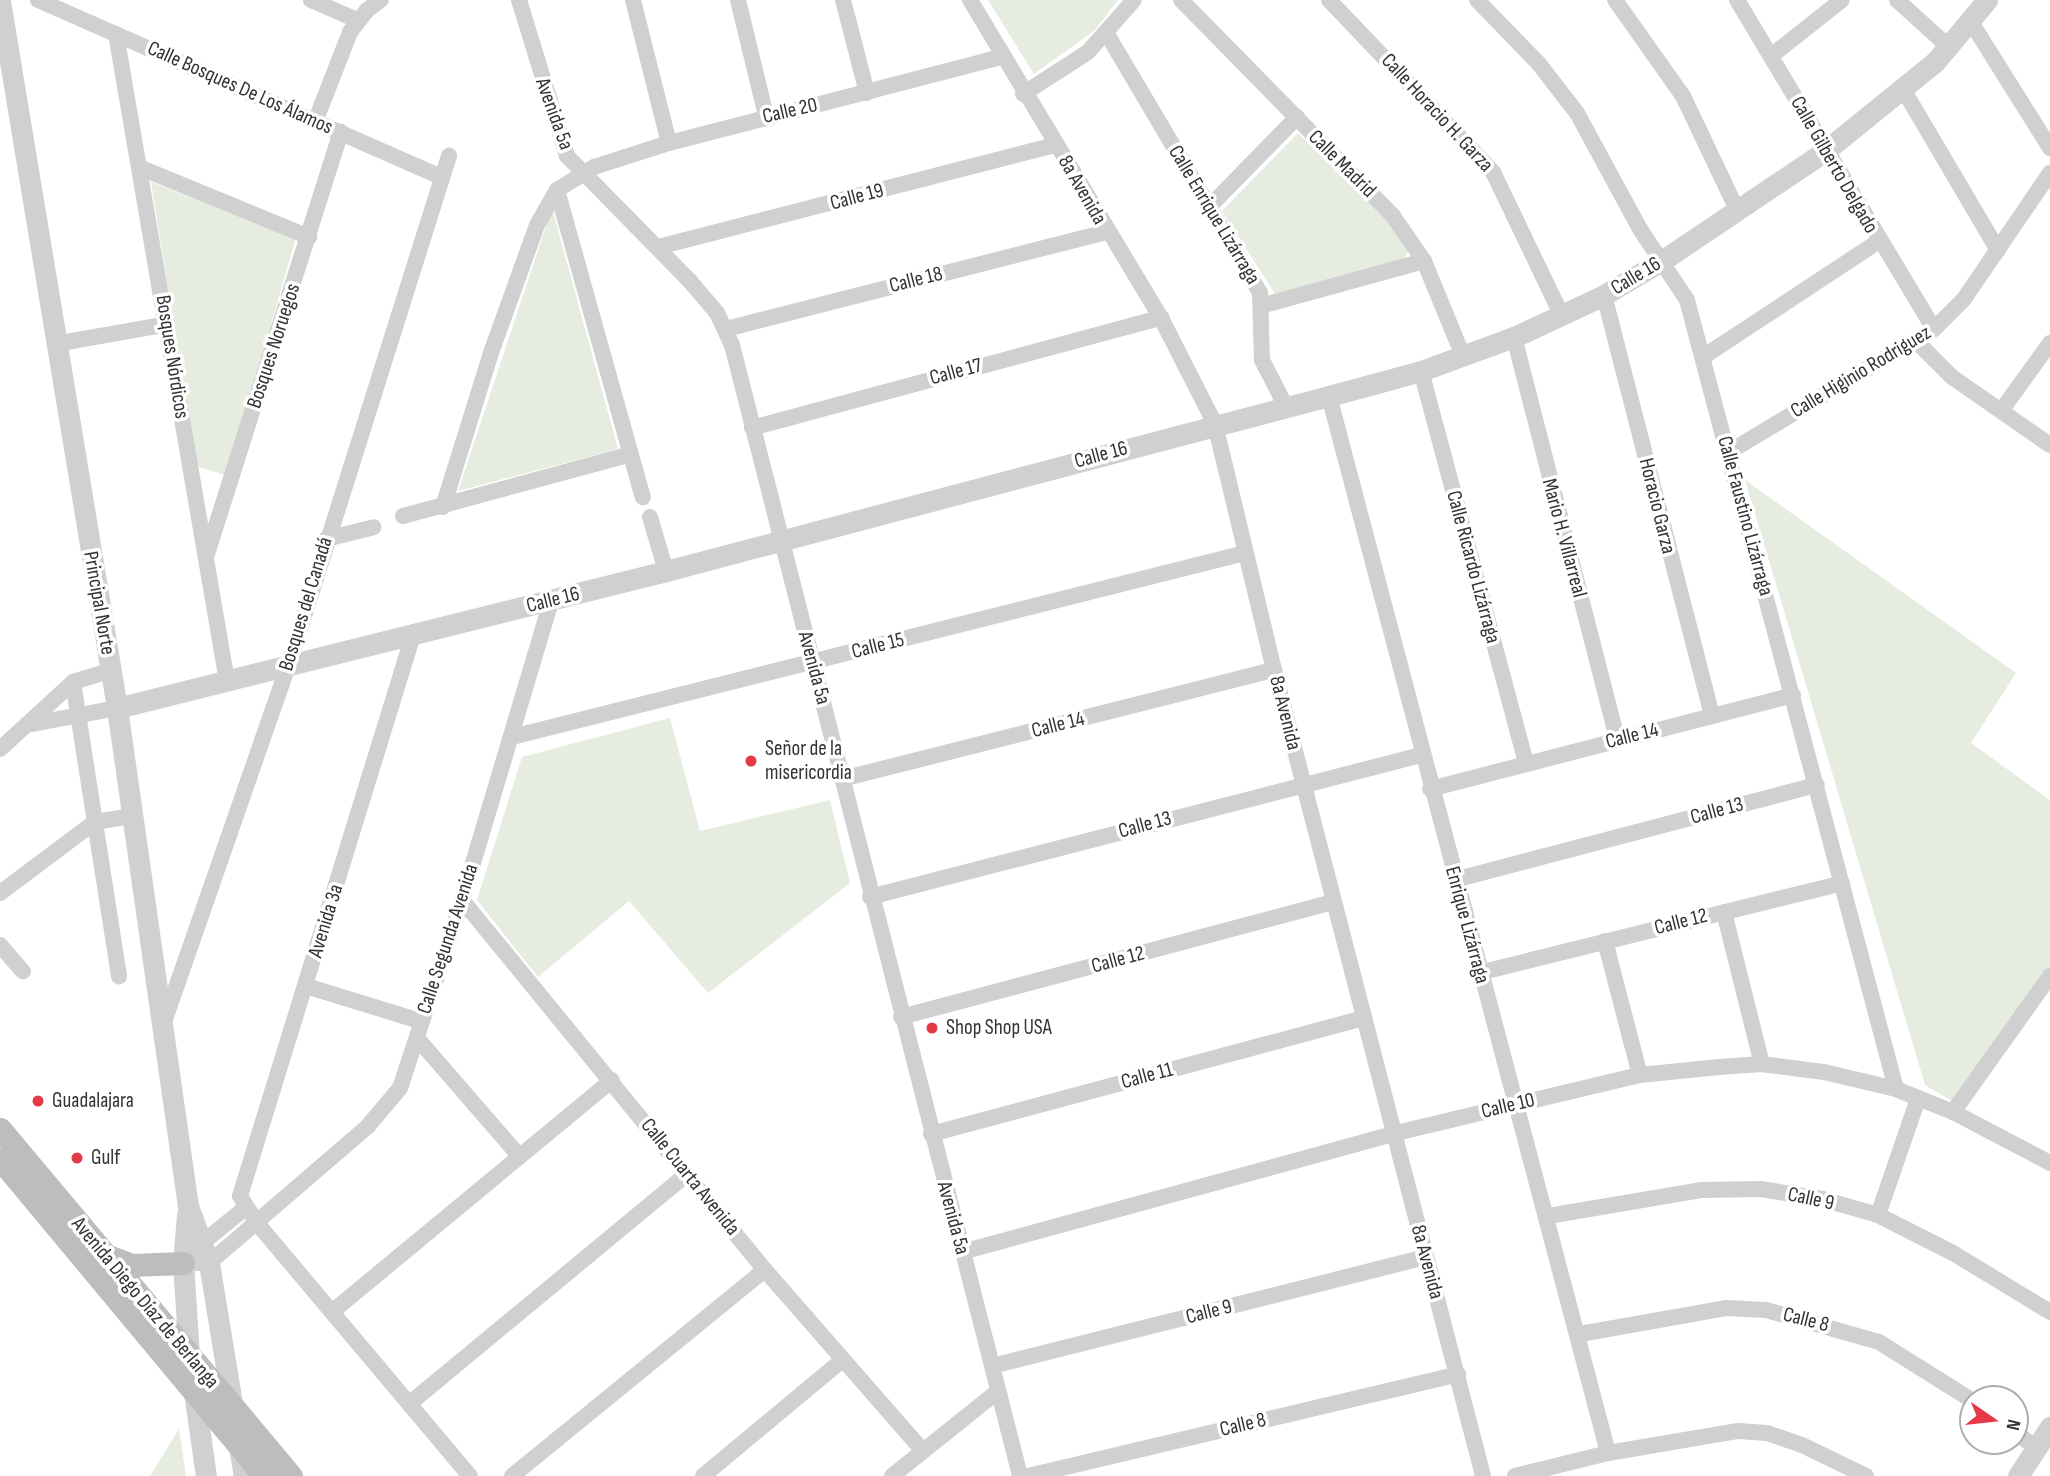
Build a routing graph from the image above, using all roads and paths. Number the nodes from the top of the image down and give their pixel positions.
1 (38, 0) edge
2 (311, 0) edge
3 (381, 0) edge
4 (519, 0) edge
5 (633, 0) edge
6 (738, 0) edge
7 (843, 0) edge
8 (970, 0) edge
9 (1135, 0) edge
10 (1181, 0) edge
11 (1329, 0) edge
12 (1477, 0) edge
13 (1615, 0) edge
14 (1737, 0) edge
15 (1842, 0) edge
16 (1897, 0) edge
17 (1987, 0) edge
18 (0, 1) edge
19 (357, 20) junction
20 (1971, 22) junction
21 (116, 34) junction
22 (1107, 34) junction
23 (1950, 48) junction
24 (1771, 56) junction
25 (1002, 57) junction
26 (1903, 89) junction
27 (867, 93) junction
28 (1023, 94) junction
29 (766, 116) junction
30 (1297, 117) junction
31 (316, 122) junction
32 (341, 132) junction
33 (669, 143) junction
34 (1055, 145) junction
35 (2050, 148) edge
36 (1825, 151) junction
37 (449, 156) dead end
38 (141, 168) junction
39 (2050, 173) edge
40 (581, 174) junction
41 (441, 177) junction
42 (557, 190) junction
43 (1209, 207) junction
44 (1738, 212) junction
45 (1106, 232) junction
46 (309, 237) junction
47 (1879, 242) junction
48 (658, 247) junction
49 (1998, 250) junction
50 (1663, 260) junction
51 (1423, 261) junction
52 (1604, 295) junction
53 (1264, 305) junction
54 (1562, 316) junction
55 (1161, 318) junction
56 (167, 324) junction
57 (726, 329) junction
58 (1934, 329) junction
59 (1514, 337) junction
60 (1916, 341) junction
61 (2050, 343) edge
62 (55, 344) junction
63 (1463, 356) junction
64 (1703, 356) junction
65 (1421, 370) junction
66 (1329, 396) junction
67 (1285, 405) junction
68 (2001, 411) junction
69 (1215, 424) junction
70 (752, 428) junction
71 (2050, 445) edge
72 (1729, 452) junction
73 (628, 455) junction
74 (643, 497) dead end
75 (443, 507) junction
76 (403, 516) dead end
77 (650, 517) dead end
78 (374, 527) dead end
79 (326, 538) junction
80 (781, 541) junction
81 (1245, 553) junction
82 (205, 558) junction
83 (666, 571) junction
84 (551, 601) junction
85 (414, 632) junction
86 (812, 662) junction
87 (289, 664) junction
88 (1274, 670) junction
89 (110, 671) junction
90 (227, 681) junction
91 (73, 682) junction
92 (1793, 695) junction
93 (117, 708) junction
94 (78, 714) junction
95 (1712, 716) junction
96 (32, 724) junction
97 (512, 737) junction
98 (1616, 739) junction
99 (0, 749) edge
100 (1421, 755) junction
101 (1526, 763) junction
102 (842, 779) junction
103 (1303, 784) junction
104 (1817, 785) junction
105 (1430, 789) junction
106 (132, 816) junction
107 (95, 822) junction
108 (1454, 880) junction
109 (1842, 883) junction
110 (0, 893) edge
111 (870, 897) junction
112 (462, 900) junction
113 (1334, 902) junction
114 (1724, 912) junction
115 (1605, 941) junction
116 (0, 945) edge
117 (23, 971) dead end
118 (1479, 973) junction
119 (119, 976) dead end
120 (2050, 976) edge
121 (306, 986) junction
122 (901, 1017) junction
123 (1364, 1018) junction
124 (420, 1021) junction
125 (162, 1028) junction
126 (417, 1038) junction
127 (1762, 1063) junction
128 (1640, 1075) junction
129 (612, 1080) junction
130 (1896, 1089) junction
131 (1918, 1099) junction
132 (1518, 1103) junction
133 (1953, 1112) junction
134 (0, 1129) edge
135 (931, 1134) junction
136 (1392, 1134) junction
137 (520, 1157) junction
138 (0, 1159) edge
139 (2050, 1163) edge
140 (687, 1174) junction
141 (188, 1206) junction
142 (245, 1208) junction
143 (1878, 1215) junction
144 (1548, 1216) junction
145 (256, 1222) junction
146 (201, 1242) junction
147 (962, 1252) junction
148 (108, 1256) junction
149 (1426, 1257) junction
150 (183, 1263) junction
151 (209, 1263) junction
152 (765, 1270) junction
153 (333, 1311) junction
154 (2050, 1312) edge
155 (1580, 1334) junction
156 (189, 1357) junction
157 (841, 1361) junction
158 (992, 1366) junction
159 (1458, 1374) junction
160 (192, 1387) junction
161 (998, 1391) junction
162 (1959, 1392) edge
163 (409, 1404) junction
164 (232, 1407) junction
165 (2046, 1435) edge
166 (236, 1443) junction
167 (923, 1451) junction
168 (1608, 1453) junction
169 (1569, 1470) edge
170 (206, 1476) edge
171 (244, 1476) edge
172 (264, 1476) edge
173 (291, 1476) edge
174 (470, 1476) edge
175 (512, 1476) edge
176 (703, 1476) edge
177 (892, 1476) edge
178 (1020, 1476) edge
179 (1028, 1476) edge
180 (1483, 1476) edge
181 (1514, 1476) edge
182 (1866, 1476) edge
183 (2018, 1476) edge

1 - 21 street, Calle Bosques De Los Álamos
2 - 19 street
3 - 19 street
4 - 40 street, Avenida 5a
5 - 33 street
6 - 29 street
7 - 27 street
8 - 25 street, 8a Avenida
9 - 22 street
10 - 30 street, Calle Madrid
11 - 54 street, Calle Horacio H. Garza
12 - 50 street, Calle Faustino Lizárraga
13 - 44 street
14 - 24 street, Calle Gilberto Delgado
15 - 24 street
16 - 23 street
17 - 20 street, Calle 16
18 - 62 street, Principal Norte
19 - 31 street
20 - 23 street, Calle 16
20 - 35 street
21 - 31 street, Calle Bosques De Los Álamos
21 - 38 street, Bosques Nórdicos
22 - 28 street
22 - 43 street, Calle Enrique Lizárraga
23 - 26 street, Calle 16
24 - 36 street, Calle Gilberto Delgado
25 - 27 street, Calle 20
25 - 28 street, 8a Avenida
26 - 36 street, Calle 16
26 - 49 street
27 - 29 street, Calle 20
28 - 34 street, 8a Avenida
29 - 33 street, Calle 20
30 - 43 street
30 - 51 street, Calle Madrid
31 - 32 street, Calle Bosques De Los Álamos
32 - 41 street, Calle Bosques De Los Álamos
32 - 46 street, Bosques Noruegos
33 - 40 street, Calle 20
34 - 45 street, 8a Avenida
34 - 48 street, Calle 19
36 - 44 street, Calle 16
36 - 47 street, Calle Gilberto Delgado
37 - 41 street, Bosques del Canadá
38 - 46 street
38 - 56 street, Bosques Nórdicos
39 - 49 street, Calle Higinio Rodriguez
40 - 42 street
40 - 48 street, Avenida 5a
41 - 79 street, Bosques del Canadá
42 - 73 street
42 - 75 street
43 - 53 street, Calle Enrique Lizárraga
44 - 50 street, Calle 16
45 - 55 street, 8a Avenida
45 - 57 street, Calle 18
46 - 82 street, Bosques Noruegos
47 - 58 street, Calle Gilberto Delgado
47 - 64 street
48 - 57 street, Avenida 5a
49 - 58 street, Calle Higinio Rodriguez
50 - 52 street, Calle 16
50 - 64 street, Calle Faustino Lizárraga
51 - 53 street
51 - 63 street, Calle Madrid
52 - 54 street, Calle 16
52 - 95 street, Horacio Garza
53 - 67 street, Calle Enrique Lizárraga
54 - 59 street, Calle 16
55 - 69 street, 8a Avenida
55 - 70 street, Calle 17
56 - 62 street
56 - 82 street, Bosques Nórdicos
57 - 70 street, Avenida 5a
58 - 60 street, Calle Higinio Rodriguez
59 - 63 street, Calle 16
59 - 98 street, Mario H. Villarreal
60 - 68 street
60 - 72 street, Calle Higinio Rodriguez
61 - 68 street
62 - 89 street, Principal Norte
63 - 65 street, Calle 16
64 - 72 street, Calle Faustino Lizárraga
65 - 66 street, Calle 16
65 - 101 street, Calle Ricardo Lizárraga
66 - 67 street, Calle 16
66 - 100 street, Enrique Lizárraga
67 - 69 street, Calle 16
68 - 71 street
69 - 80 street, Calle 16
69 - 81 street, 8a Avenida
70 - 80 street, Avenida 5a
72 - 92 street, Calle Faustino Lizárraga
73 - 74 street
73 - 75 street
75 - 76 street
77 - 83 street
78 - 79 street
79 - 87 street, Bosques del Canadá
80 - 83 street, Calle 16
80 - 86 street, Avenida 5a
81 - 86 street, Calle 15
81 - 88 street, 8a Avenida
82 - 90 street, Bosques Nórdicos
83 - 84 street, Calle 16
84 - 85 street, Calle 16
84 - 97 street, Calle Segunda Avenida
85 - 87 street, Calle 16
85 - 121 street, Avenida 3a
86 - 97 street, Calle 15
86 - 102 street, Avenida 5a
87 - 90 street, Calle 16
87 - 125 street, Bosques del Canadá
88 - 102 street, Calle 14
88 - 103 street, 8a Avenida
89 - 91 street
89 - 93 street, Principal Norte
90 - 93 street, Calle 16
91 - 94 street
91 - 96 street
92 - 95 street, Calle 14
92 - 104 street, Calle Faustino Lizárraga
93 - 94 street
93 - 106 street, Principal Norte
94 - 96 street
94 - 107 street
95 - 98 street, Calle 14
96 - 99 street
97 - 112 street, Calle Segunda Avenida
98 - 101 street, Calle 14
100 - 103 street, Calle 13
100 - 105 street, Enrique Lizárraga
101 - 105 street, Calle 14
102 - 111 street, Avenida 5a
103 - 111 street, Calle 13
103 - 113 street, 8a Avenida
104 - 108 street, Calle 13
104 - 109 street, Calle Faustino Lizárraga
105 - 108 street, Enrique Lizárraga
106 - 107 street
106 - 125 street, Principal Norte
107 - 110 street
107 - 119 street
108 - 118 street, Enrique Lizárraga
109 - 114 street, Calle 12
109 - 130 street, Calle Faustino Lizárraga
111 - 122 street, Avenida 5a
112 - 124 street, Calle Segunda Avenida
112 - 129 street, Calle Cuarta Avenida
113 - 122 street, Calle 12
113 - 123 street, 8a Avenida
114 - 115 street, Calle 12
114 - 127 street
115 - 118 street, Calle 12
115 - 128 street
116 - 117 street
118 - 132 street, Enrique Lizárraga
120 - 133 street
121 - 124 street
121 - 142 street, Avenida 3a
122 - 135 street, Avenida 5a
123 - 135 street, Calle 11
123 - 136 street, 8a Avenida
124 - 126 street, Calle Segunda Avenida
125 - 141 street, Principal Norte
126 - 137 street
126 - 145 street, Calle Segunda Avenida
127 - 128 street, Calle 10
127 - 130 street, Calle 10
128 - 132 street, Calle 10
129 - 137 street
129 - 140 street, Calle Cuarta Avenida
130 - 131 street, Calle 10
131 - 133 street, Calle 10
131 - 143 street
132 - 136 street, Calle 10
132 - 144 street, Enrique Lizárraga
133 - 139 street, Calle 10
134 - 148 main road, Avenida Diego Díaz de Berlanga
135 - 147 street, Avenida 5a
136 - 147 street, Calle 10
136 - 149 street, 8a Avenida
137 - 153 street
138 - 160 main road, Avenida Diego Díaz de Berlanga
140 - 152 street, Calle Cuarta Avenida
140 - 163 street
141 - 146 street, Principal Norte
141 - 150 street, Principal Norte
142 - 145 street
142 - 146 street
143 - 144 street, Calle 9
143 - 154 street, Calle 9
144 - 155 street, Enrique Lizárraga
145 - 151 street, Calle Segunda Avenida
145 - 153 street
146 - 150 street
146 - 151 street, Principal Norte
147 - 158 street, Avenida 5a
148 - 150 main road
148 - 156 main road, Avenida Diego Díaz de Berlanga
149 - 158 street, Calle 9
149 - 159 street, 8a Avenida
150 - 151 street
150 - 156 street, Principal Norte
151 - 164 street, Principal Norte
152 - 157 street, Calle Cuarta Avenida
152 - 175 street
153 - 163 street
155 - 162 street, Calle 8
155 - 168 street, Enrique Lizárraga
156 - 160 street, Principal Norte
156 - 164 main road, Avenida Diego Díaz de Berlanga
157 - 167 street, Calle Cuarta Avenida
157 - 176 street
158 - 161 street, Avenida 5a
159 - 179 street, Calle 8
159 - 180 street, 8a Avenida
160 - 166 main road, Avenida Diego Díaz de Berlanga
160 - 170 street, Principal Norte
161 - 167 street
161 - 178 street, Avenida 5a
163 - 174 street
164 - 166 street, Principal Norte
164 - 173 main road, Avenida Diego Díaz de Berlanga
165 - 183 street
166 - 171 street, Principal Norte
166 - 172 main road, Avenida Diego Díaz de Berlanga
167 - 177 street
168 - 169 street
168 - 182 street
169 - 181 street

